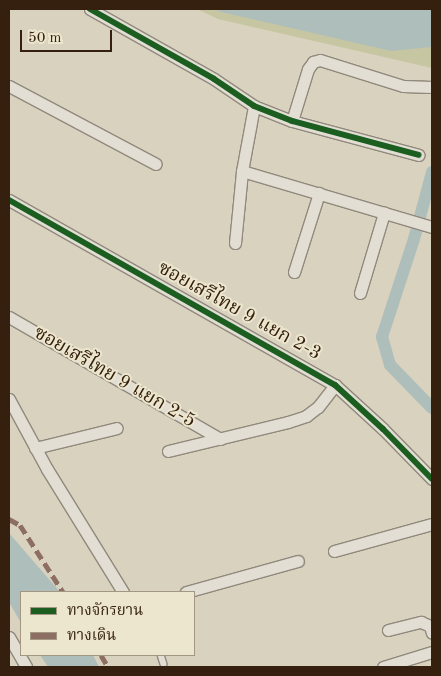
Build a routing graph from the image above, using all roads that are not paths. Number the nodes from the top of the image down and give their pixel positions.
1 (90, 9) edge
2 (9, 86) edge
3 (432, 87) edge
4 (254, 106) junction
5 (292, 121) junction
6 (419, 155) dead end
7 (156, 164) dead end
8 (242, 171) junction
9 (319, 193) junction
10 (9, 200) edge
11 (384, 213) junction
12 (429, 226) edge
13 (235, 243) dead end
14 (294, 272) dead end
15 (360, 293) dead end
16 (9, 317) edge
17 (335, 385) junction
18 (9, 399) edge
19 (117, 428) dead end
20 (220, 438) junction
21 (35, 448) junction
22 (168, 451) dead end
23 (432, 480) edge
24 (432, 524) edge
25 (334, 550) dead end
26 (298, 561) dead end
27 (122, 591) edge
28 (190, 591) edge
29 (388, 630) dead end
30 (432, 633) edge
31 (9, 637) edge
32 (432, 652) edge
33 (161, 656) edge
34 (164, 664) dead end
35 (26, 667) edge
36 (383, 667) edge

1 - 4 street
2 - 7 street
3 - 5 street
4 - 5 street
4 - 8 street
5 - 6 street
8 - 9 street
8 - 13 street
9 - 11 street
9 - 14 street
10 - 17 street, ซอยเสรีไทย 9 แยก 2-3
11 - 12 street
11 - 15 street
16 - 20 street, ซอยเสรีไทย 9 แยก 2-5
17 - 20 street
17 - 23 street, ซอยเสรีไทย 9 แยก 2-3
18 - 21 street
19 - 21 street
20 - 22 street
21 - 27 street
24 - 25 street
26 - 28 street
29 - 30 street
31 - 35 street
32 - 36 street
33 - 34 lane

